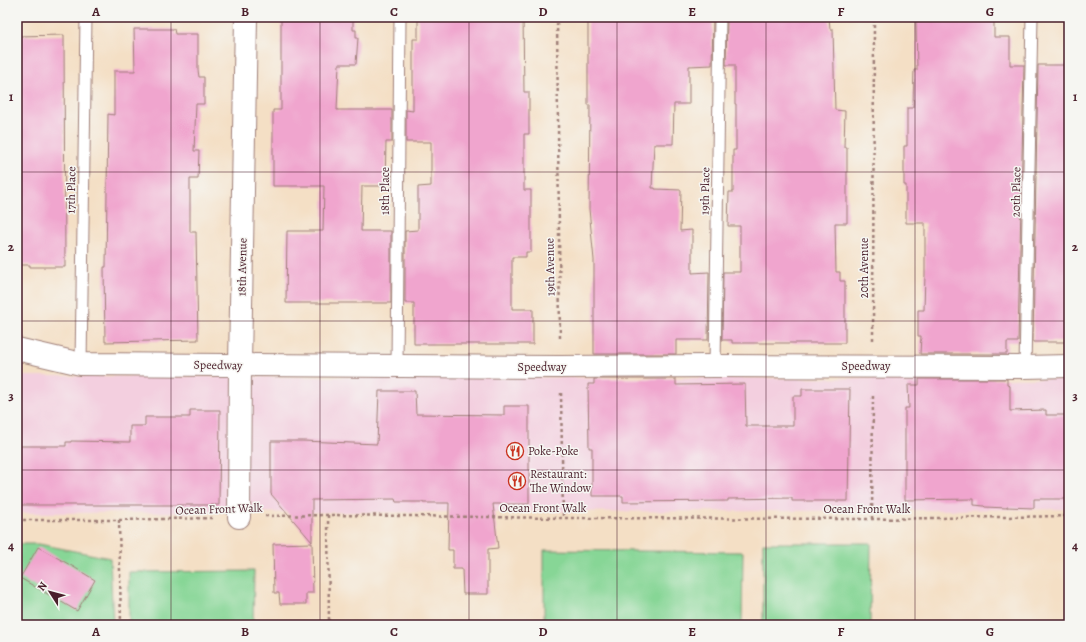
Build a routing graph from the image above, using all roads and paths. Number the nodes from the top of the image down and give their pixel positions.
1 (86, 17) edge
2 (246, 17) edge
3 (400, 17) edge
4 (557, 17) edge
5 (720, 17) edge
6 (874, 17) edge
7 (1032, 17) edge
8 (17, 349) edge
9 (81, 364) junction
10 (240, 365) junction
11 (397, 366) junction
12 (715, 366) junction
13 (873, 366) junction
14 (1069, 366) edge
15 (560, 367) junction
16 (1025, 367) junction
17 (328, 515) junction
18 (1069, 516) edge
19 (239, 517) junction
20 (563, 518) junction
21 (872, 519) junction
22 (17, 520) edge
23 (119, 520) junction
24 (121, 625) edge
25 (329, 625) edge

1 - 9 lane, 17th Place
2 - 10 street, 18th Avenue
3 - 11 lane, 18th Place
4 - 15 path, 19th Avenue
5 - 12 lane, 19th Place
6 - 13 path, 20th Avenue
7 - 16 lane, 20th Place
8 - 9 street, Speedway
9 - 10 street, Speedway
10 - 11 street, Speedway
10 - 19 street, 18th Avenue
11 - 15 street, Speedway
12 - 13 street, Speedway
12 - 15 street, Speedway
13 - 16 street, Speedway
13 - 21 path, 20th Avenue
14 - 16 street, Speedway
15 - 20 path, 19th Avenue
17 - 19 path, Ocean Front Walk
17 - 20 path, Ocean Front Walk
17 - 25 path
18 - 21 path, Ocean Front Walk
19 - 23 path, Ocean Front Walk
20 - 21 path, Ocean Front Walk
22 - 23 path, Ocean Front Walk
23 - 24 path

